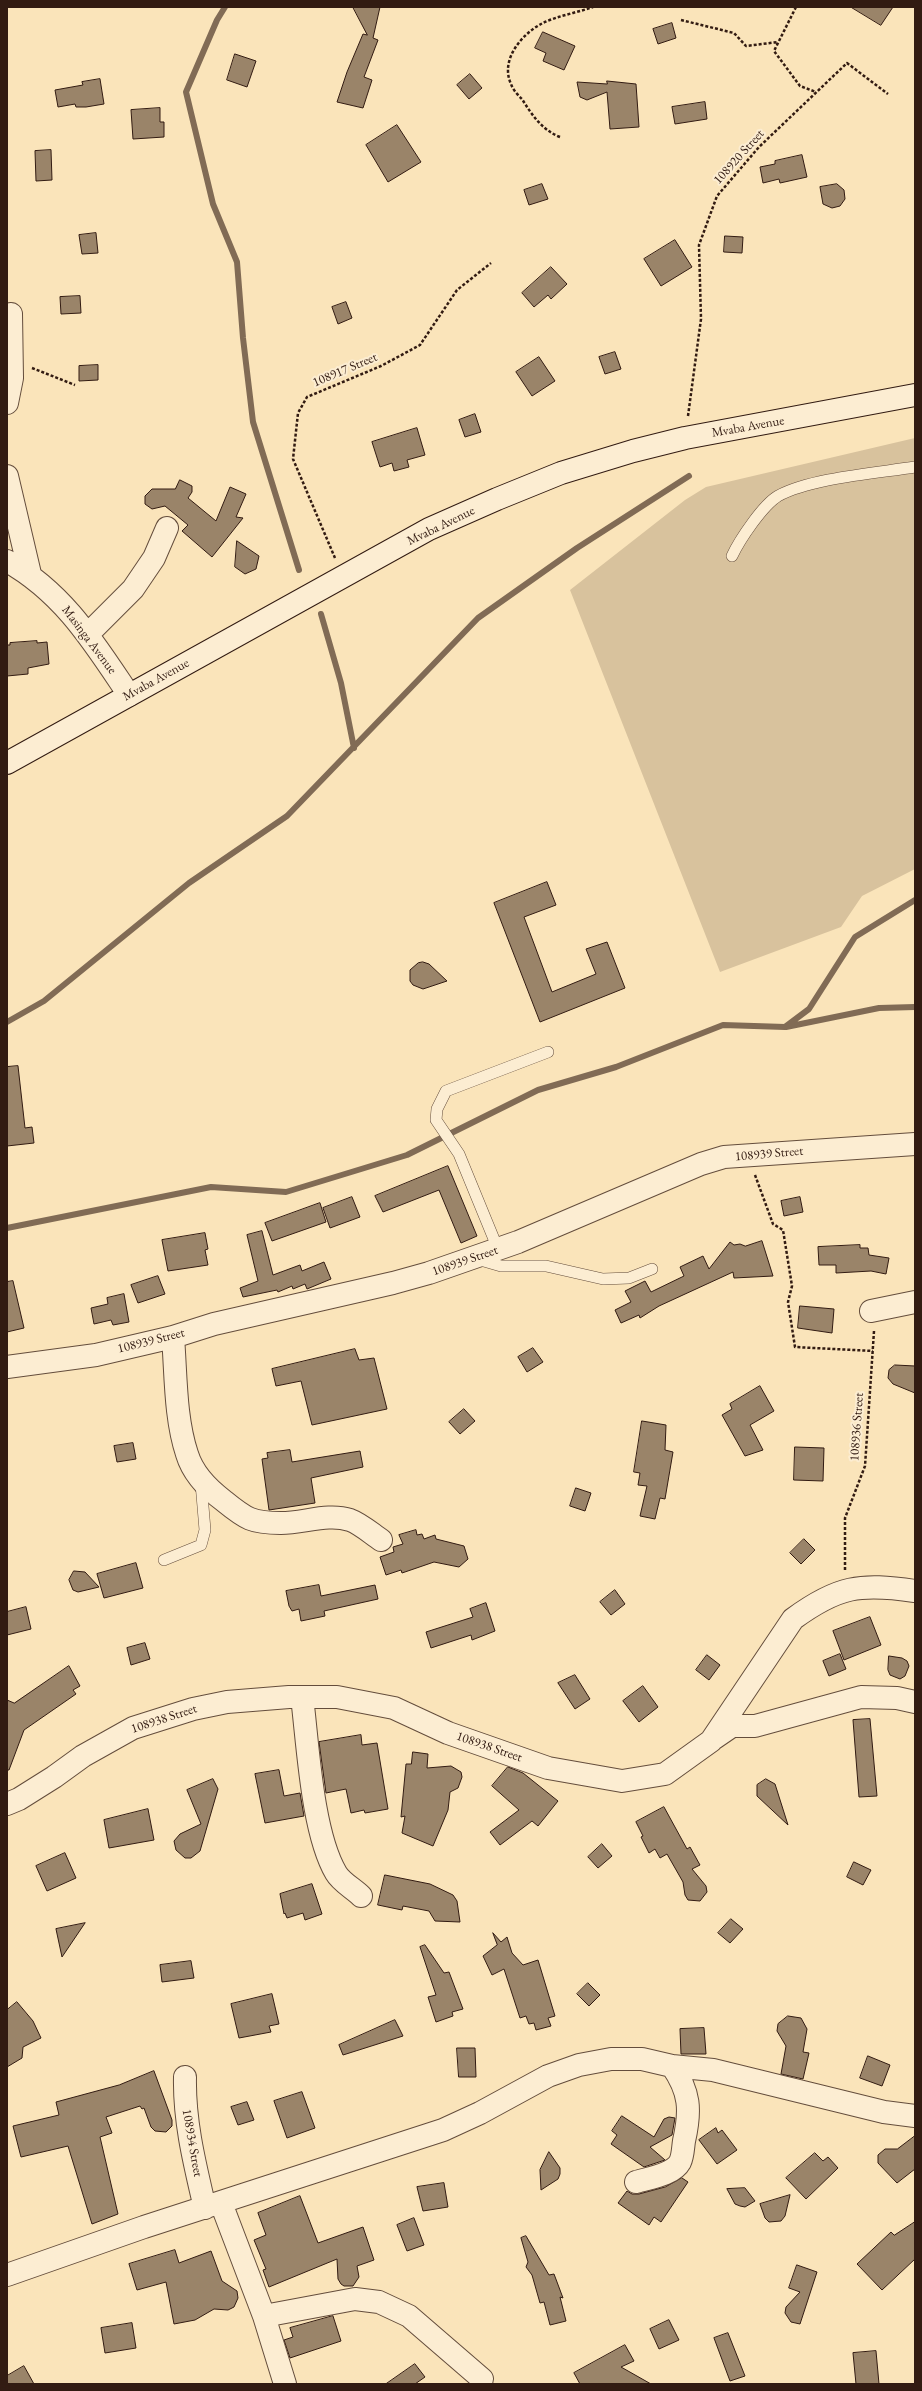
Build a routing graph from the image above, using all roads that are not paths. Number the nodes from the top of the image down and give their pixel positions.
1 (11, 314) dead end
2 (915, 395) edge
3 (7, 403) edge
4 (915, 467) edge
5 (7, 476) edge
6 (167, 528) dead end
7 (732, 556) dead end
8 (7, 561) edge
9 (30, 574) junction
10 (88, 634) junction
11 (129, 695) junction
12 (7, 763) edge
13 (548, 1052) dead end
14 (915, 1144) edge
15 (498, 1249) junction
16 (474, 1258) junction
17 (652, 1269) dead end
18 (915, 1302) edge
19 (871, 1311) road end
20 (173, 1337) junction
21 (7, 1367) edge
22 (201, 1479) junction
23 (381, 1540) dead end
24 (164, 1560) dead end
25 (915, 1591) edge
26 (302, 1697) junction
27 (915, 1702) edge
28 (711, 1741) junction
29 (7, 1804) edge
30 (361, 1896) dead end
31 (672, 2066) junction
32 (185, 2077) dead end
33 (915, 2116) edge
34 (636, 2182) dead end
35 (213, 2206) junction
36 (7, 2275) edge
37 (264, 2316) junction
38 (482, 2379) dead end
39 (285, 2384) edge

1 - 3 street
2 - 11 street, Mvaba Avenue
4 - 7 lane
5 - 9 street
6 - 10 street
8 - 9 street, Masinga Avenue
9 - 10 street, Masinga Avenue
10 - 11 street, Masinga Avenue
11 - 12 street, Mvaba Avenue
13 - 15 lane
14 - 15 street, 108939 Street
15 - 16 street, 108939 Street
16 - 17 lane
16 - 20 street, 108939 Street
18 - 19 street
20 - 21 street, 108939 Street
20 - 22 street
22 - 23 street
22 - 24 lane
25 - 28 street, 108938 Street
26 - 28 street, 108938 Street
26 - 29 street, 108938 Street
26 - 30 street
27 - 28 street
31 - 33 street
31 - 34 street
31 - 35 street
32 - 35 street, 108934 Street
35 - 36 street
35 - 37 street, 108934 Street
37 - 38 street
37 - 39 street, 108934 Street

